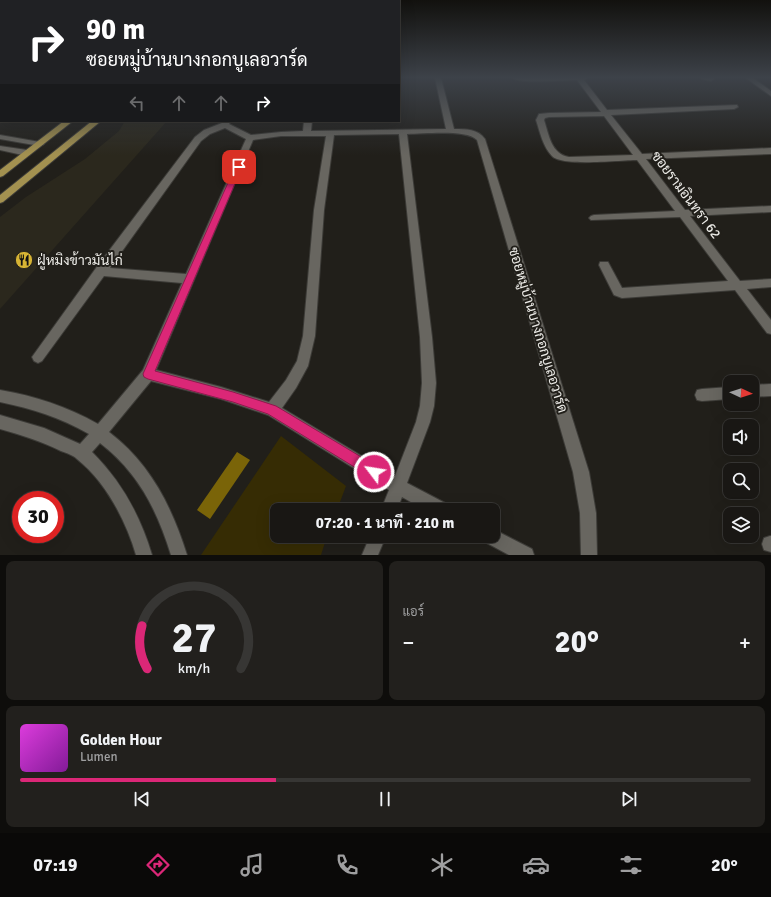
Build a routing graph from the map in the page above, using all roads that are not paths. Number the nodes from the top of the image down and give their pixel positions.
1 (444, 104) edge
2 (600, 104) edge
3 (734, 107) dead end
4 (607, 113) junction
5 (68, 122) edge
6 (96, 122) edge
7 (308, 122) edge
8 (226, 123) edge
9 (451, 131) junction
10 (403, 132) junction
11 (307, 133) junction
12 (330, 133) junction
13 (0, 137) edge
14 (250, 138) junction
15 (40, 144) junction
16 (0, 148) edge
17 (771, 151) edge
18 (27, 153) junction
19 (640, 157) junction
20 (0, 174) edge
21 (0, 200) edge
22 (771, 209) edge
23 (683, 214) junction
24 (594, 218) dead end
25 (604, 265) dead end
26 (100, 271) junction
27 (189, 279) junction
28 (771, 283) edge
29 (737, 285) junction
30 (771, 329) edge
31 (38, 357) dead end
32 (148, 374) junction
33 (771, 390) edge
34 (759, 391) edge
35 (723, 394) edge
36 (702, 395) dead end
37 (0, 396) edge
38 (272, 410) junction
39 (0, 422) edge
40 (100, 432) junction
41 (82, 453) junction
42 (399, 487) junction
43 (392, 503) edge
44 (428, 503) edge
45 (500, 541) edge
46 (375, 543) edge
47 (144, 555) edge
48 (179, 555) edge
49 (370, 555) edge
50 (526, 555) edge
51 (589, 555) edge

1 - 9 street
2 - 4 street, ซอยรามอินทรา 62
3 - 4 street
4 - 19 street, ซอยรามอินทรา 62
4 - 19 street
5 - 15 main road
6 - 21 main road
7 - 11 street
8 - 14 street
8 - 26 street
9 - 10 street, ซอยหมู่บ้านบางกอกบูเลอวาร์ด
9 - 51 street, ซอยหมู่บ้านบางกอกบูเลอวาร์ด
10 - 12 street, ซอยหมู่บ้านบางกอกบูเลอวาร์ด
10 - 42 street
11 - 12 street, ซอยหมู่บ้านบางกอกบูเลอวาร์ด
11 - 14 street, ซอยหมู่บ้านบางกอกบูเลอวาร์ด
12 - 38 street
13 - 15 street
14 - 27 street
15 - 18 main road
16 - 18 street
17 - 19 street
18 - 20 main road
19 - 23 street, ซอยรามอินทรา 62
22 - 23 street
23 - 24 street
23 - 29 street, ซอยรามอินทรา 62
25 - 29 street
26 - 27 street
26 - 31 street
27 - 32 street
28 - 29 street
29 - 30 street, ซอยรามอินทรา 62
32 - 38 street
32 - 40 street
33 - 34 street
35 - 36 street
37 - 40 street
38 - 42 street
39 - 41 street
40 - 41 street
40 - 48 street
41 - 47 street
42 - 43 street
42 - 44 street
45 - 50 street
46 - 49 street

